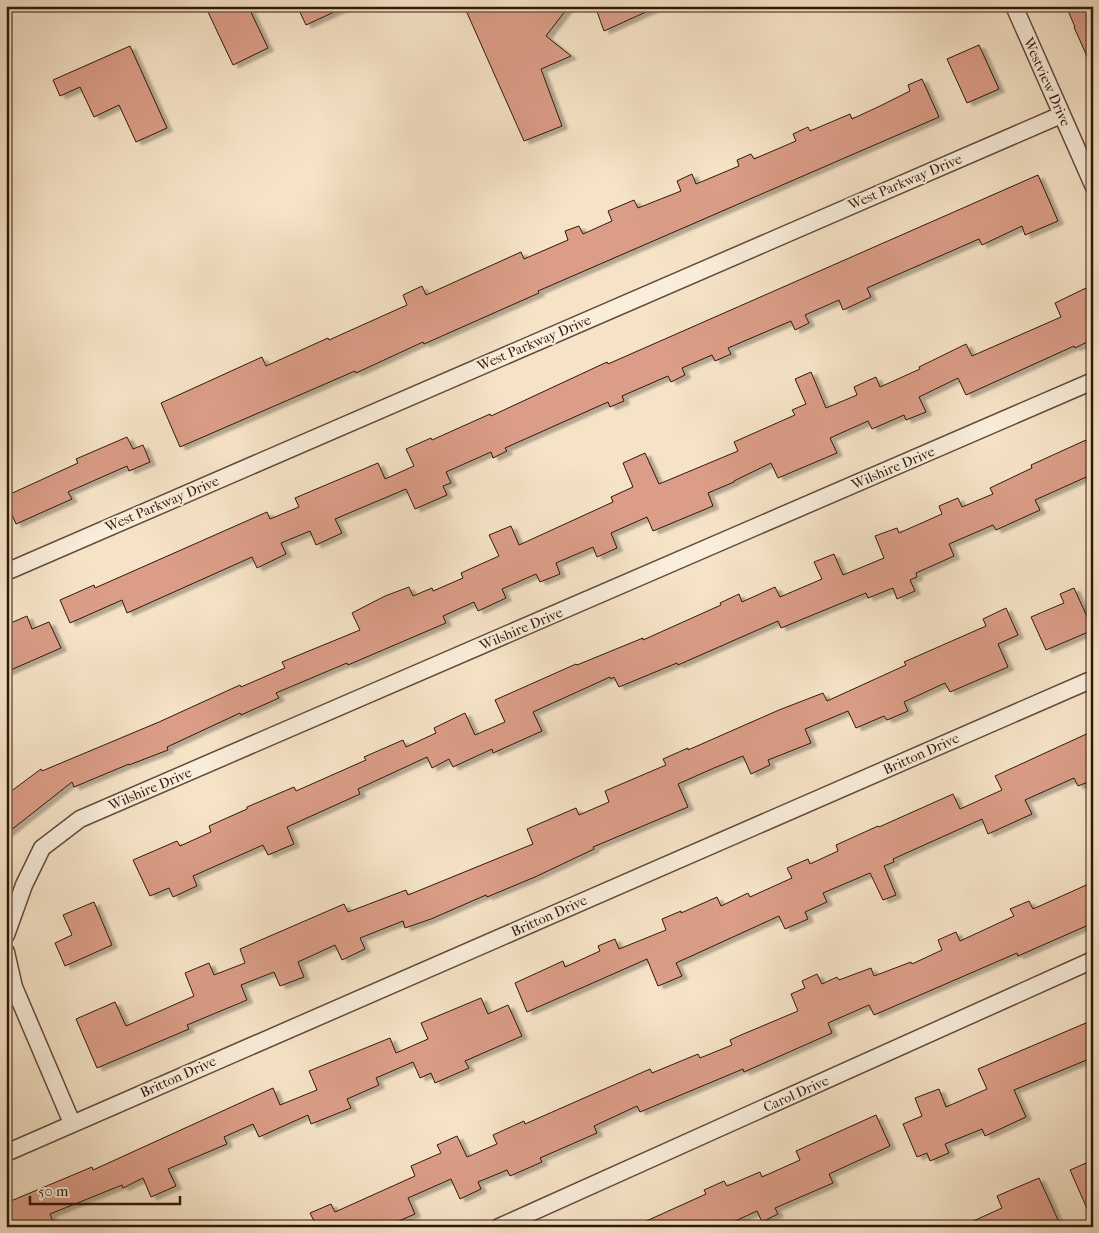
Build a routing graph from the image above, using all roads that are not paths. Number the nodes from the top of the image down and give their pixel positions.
1 (1014, 6) edge
2 (1061, 115) junction
3 (1093, 186) edge
4 (1093, 382) edge
5 (6, 572) edge
6 (1093, 679) edge
7 (6, 934) edge
8 (6, 952) edge
9 (1093, 960) edge
10 (72, 1123) junction
11 (6, 1153) edge
12 (499, 1227) edge

1 - 2 street, Westview Drive
2 - 3 street, Westview Drive
2 - 5 street, West Parkway Drive
4 - 7 street, Wilshire Drive
6 - 10 street, Britton Drive
8 - 10 street
9 - 12 street, Carol Drive
10 - 11 street, Britton Drive

